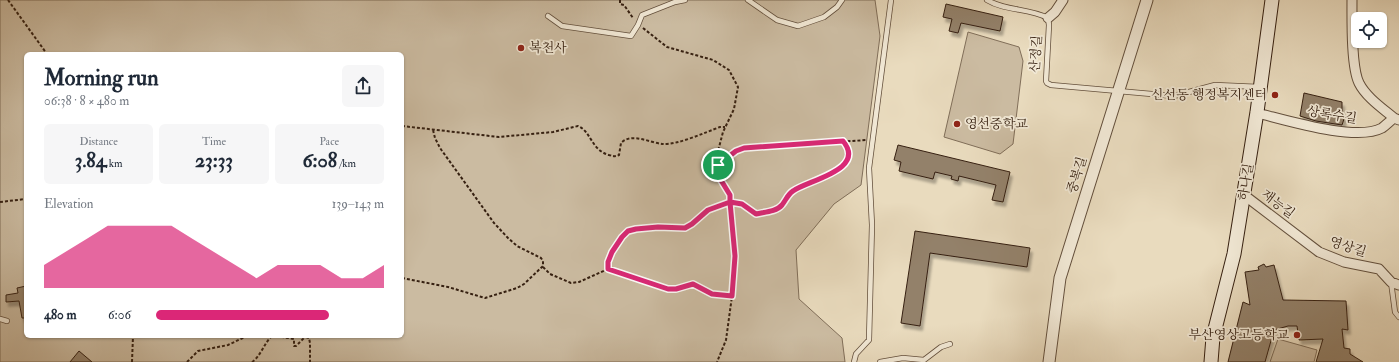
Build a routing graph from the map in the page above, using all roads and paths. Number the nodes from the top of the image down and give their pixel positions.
1 (8, 0) edge
2 (620, 0) edge
3 (685, 0) edge
4 (748, 0) edge
5 (842, 0) edge
6 (890, 0) edge
7 (987, 0) edge
8 (1063, 0) edge
9 (1148, 0) edge
10 (1272, 0) edge
11 (1352, 0) edge
12 (548, 16) dead end
13 (1048, 18) junction
14 (638, 25) junction
15 (46, 52) edge
16 (1261, 87) junction
17 (1118, 92) junction
18 (1257, 113) junction
19 (1396, 119) edge
20 (404, 126) edge
21 (725, 127) junction
22 (433, 130) junction
23 (872, 140) junction
24 (843, 141) junction
25 (718, 165) junction
26 (1244, 194) junction
27 (24, 199) edge
28 (0, 202) edge
29 (730, 202) junction
30 (1296, 234) joint
31 (543, 267) junction
32 (608, 269) junction
33 (404, 278) edge
34 (1395, 283) edge
35 (732, 296) junction
36 (1399, 317) edge
37 (0, 319) edge
38 (7, 321) dead end
39 (133, 338) edge
40 (243, 338) edge
41 (270, 338) edge
42 (288, 338) edge
43 (305, 338) edge
44 (309, 338) edge
45 (950, 344) dead end
46 (132, 362) edge
47 (187, 362) edge
48 (252, 362) edge
49 (310, 362) edge
50 (717, 362) edge
51 (854, 362) edge
52 (880, 362) edge
53 (1049, 362) edge
54 (1211, 362) edge

1 - 15 path
2 - 14 path
3 - 14 lane
4 - 5 lane
6 - 23 lane
7 - 13 lane, 산정길
8 - 13 street
9 - 17 street, 중복길
10 - 16 main road, 하나길
11 - 19 street
12 - 14 lane
13 - 17 lane, 산정길
14 - 21 path
16 - 17 lane
16 - 18 main road, 하나길
17 - 53 street, 중복길
18 - 19 street, 상록수길
18 - 26 main road, 하나길
20 - 22 path
21 - 22 path
21 - 25 path
22 - 31 path
23 - 24 path
23 - 51 lane
24 - 25 path
24 - 29 path
25 - 29 path
26 - 30 street, 재능길
26 - 54 main road, 하나길
27 - 28 path
29 - 32 path
29 - 35 path
30 - 34 street, 영상길
31 - 32 path
31 - 33 path
32 - 35 path
34 - 36 lane, 영상길
35 - 50 path
37 - 38 lane
39 - 46 path
40 - 47 path
41 - 48 path
42 - 43 path
44 - 49 path
45 - 52 lane

